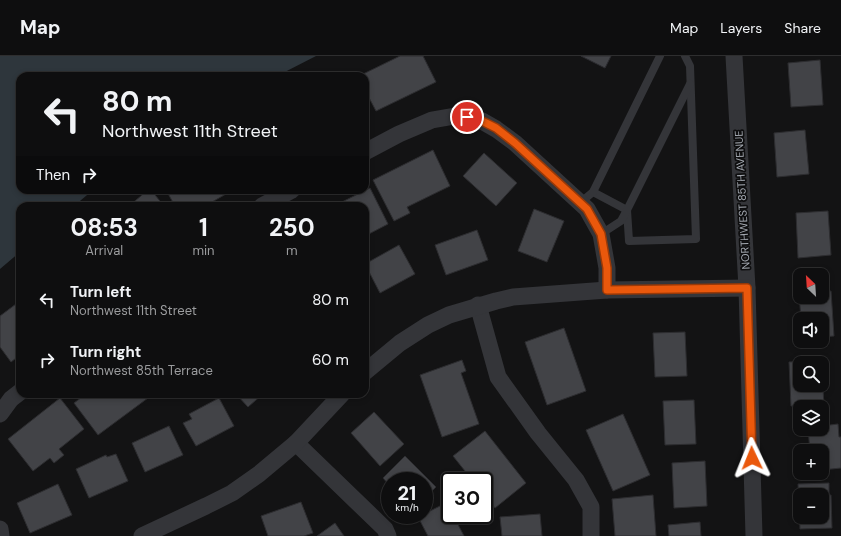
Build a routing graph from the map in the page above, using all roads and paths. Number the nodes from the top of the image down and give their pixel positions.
1 (660, 56) edge
2 (685, 56) edge
3 (734, 56) edge
4 (690, 83) junction
5 (369, 150) edge
6 (284, 194) edge
7 (587, 197) junction
8 (270, 202) edge
9 (628, 210) junction
10 (601, 234) junction
11 (747, 288) junction
12 (607, 290) junction
13 (478, 305) junction
14 (369, 369) edge
15 (16, 395) edge
16 (338, 398) edge
17 (0, 414) edge
18 (296, 443) junction
19 (0, 529) edge
20 (1, 536) edge
21 (142, 536) edge
22 (388, 536) edge
23 (591, 536) edge
24 (754, 536) edge

1 - 7 lane
2 - 4 lane
3 - 11 street, NORTHWEST 85TH AVENUE
4 - 9 lane
4 - 9 lane
5 - 7 street
6 - 8 street
7 - 9 lane
7 - 10 street
9 - 10 lane
10 - 12 street
11 - 12 street
11 - 24 street, NORTHWEST 85TH AVENUE
12 - 13 street
13 - 14 street
13 - 23 street
15 - 17 street
16 - 18 street
18 - 21 street
18 - 22 street
19 - 20 street

